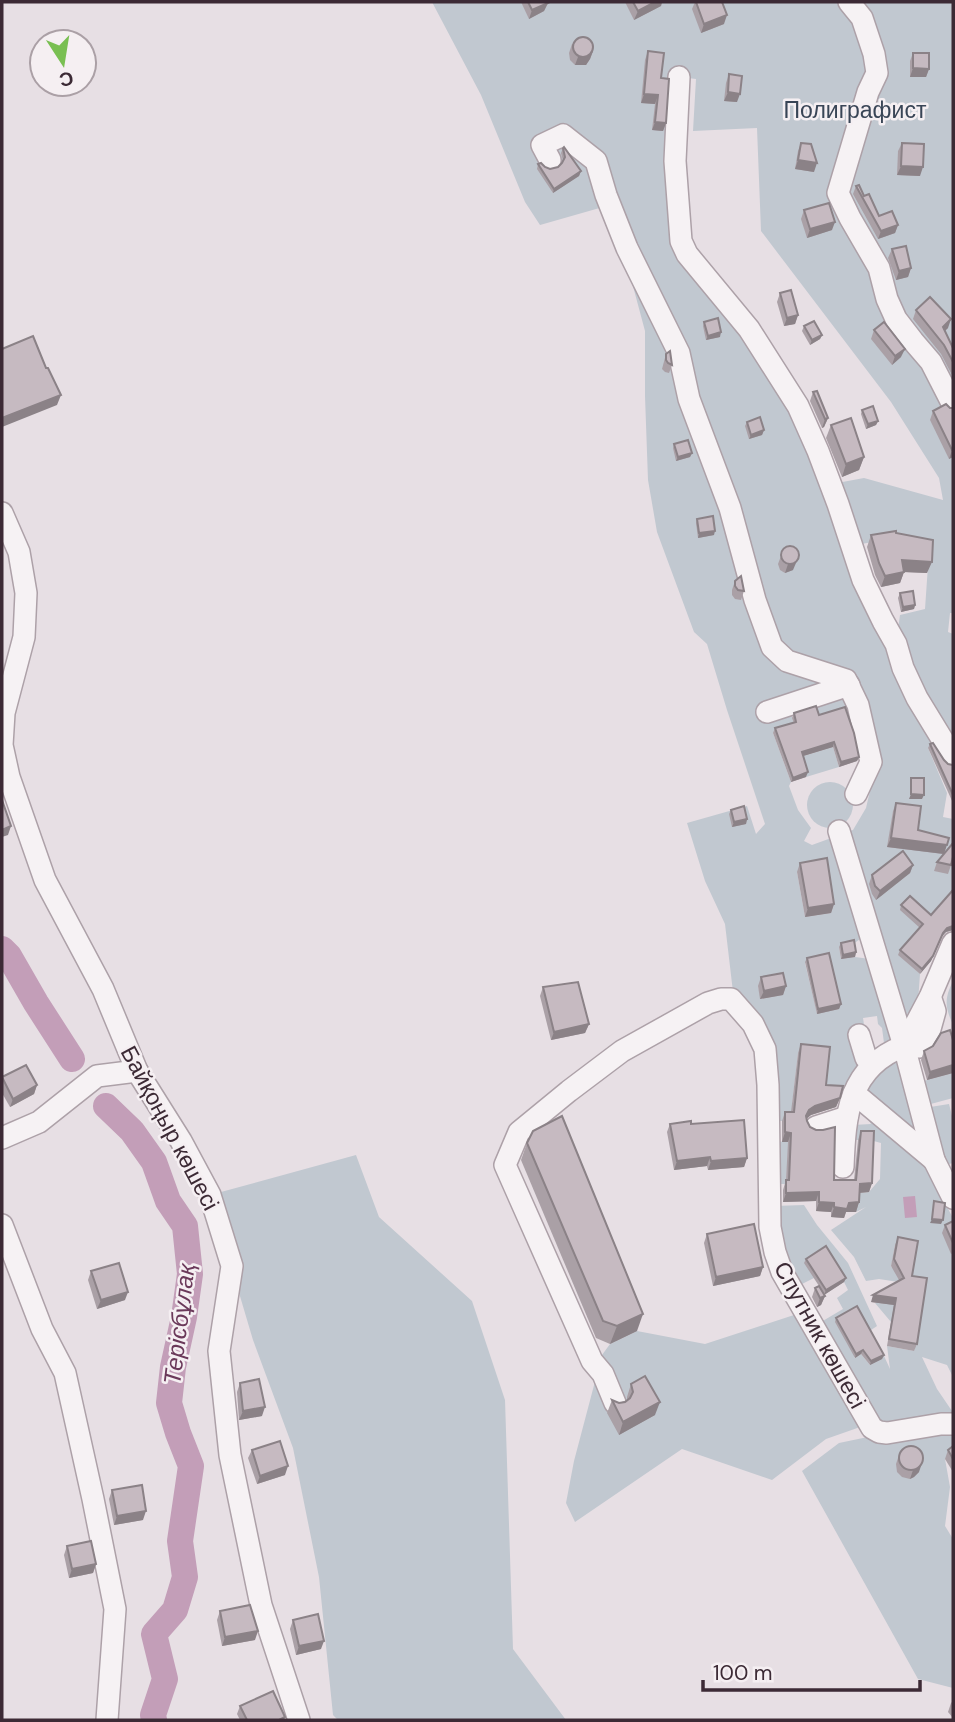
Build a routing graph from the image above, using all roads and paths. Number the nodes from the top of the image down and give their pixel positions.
1 (849, 2) edge
2 (679, 77) dead end
3 (550, 160) dead end
4 (953, 405) edge
5 (2, 513) edge
6 (849, 685) junction
7 (767, 712) dead end
8 (953, 757) edge
9 (856, 794) dead end
10 (839, 831) dead end
11 (953, 943) edge
12 (859, 1035) dead end
13 (911, 1046) junction
14 (873, 1063) junction
15 (137, 1072) junction
16 (854, 1093) junction
17 (846, 1122) junction
18 (816, 1127) edge
19 (2, 1138) edge
20 (934, 1160) junction
21 (843, 1167) dead end
22 (953, 1198) edge
23 (2, 1225) edge
24 (615, 1403) edge
25 (953, 1424) edge
26 (107, 1720) edge
27 (299, 1720) edge

1 - 4 street
2 - 8 street
3 - 6 street
5 - 15 street, Байқоңыр көшесі
6 - 7 street
6 - 9 street
10 - 13 street
11 - 13 street
12 - 14 street
13 - 14 street
13 - 20 street
14 - 16 street
15 - 19 street
15 - 27 street, Байқоңыр көшесі
16 - 17 street
16 - 20 street
17 - 18 street
17 - 21 street
20 - 22 street
23 - 26 street
24 - 25 street, Спутник көшесі

